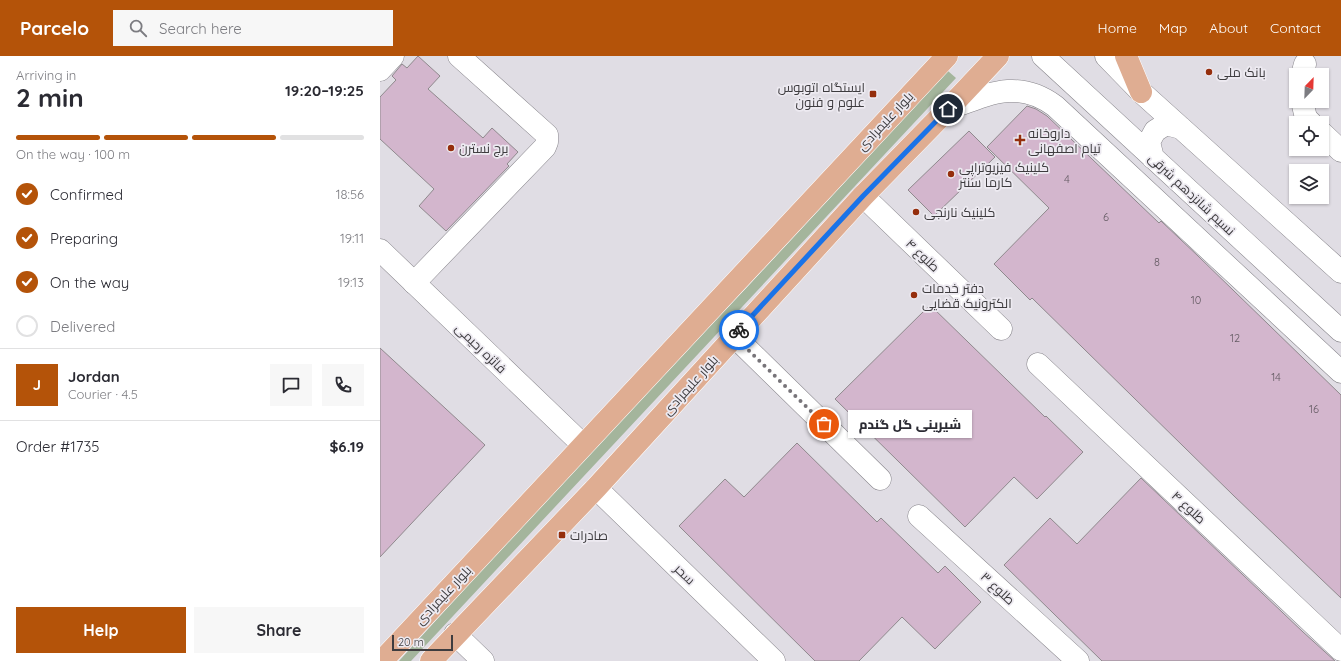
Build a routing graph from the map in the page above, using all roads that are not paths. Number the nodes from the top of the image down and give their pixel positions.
1 (393, 56) edge
2 (459, 56) edge
3 (925, 56) edge
4 (947, 56) edge
5 (998, 56) edge
6 (1043, 56) edge
7 (1106, 56) edge
8 (1126, 56) edge
9 (380, 70) edge
10 (1141, 92) junction
11 (948, 109) junction
12 (891, 115) junction
13 (1181, 128) junction
14 (1329, 140) edge
15 (1341, 151) edge
16 (1153, 158) junction
17 (863, 196) junction
18 (380, 250) edge
19 (1341, 272) edge
20 (414, 283) junction
21 (1001, 329) dead end
22 (1341, 331) edge
23 (734, 336) junction
24 (1038, 364) dead end
25 (1341, 372) edge
26 (583, 445) junction
27 (880, 479) dead end
28 (596, 488) junction
29 (919, 516) dead end
30 (455, 634) junction
31 (1341, 650) edge
32 (382, 661) edge
33 (431, 661) edge
34 (483, 661) edge
35 (774, 661) edge
36 (1078, 661) edge

1 - 9 street
2 - 20 street
3 - 12 main road
4 - 12 main road, بلوار علیمرادی
5 - 11 main road, بلوار علیمرادی
6 - 16 street, نسیم شانزدهم شرقی
7 - 10 street
8 - 10 main road
10 - 13 street
11 - 17 main road, بلوار علیمرادی
11 - 25 street
12 - 26 main road, بلوار علیمرادی
13 - 16 street
13 - 19 street
14 - 15 street
16 - 22 street, نسیم شانزدهم شرقی
17 - 21 street, طلوع ۴
17 - 23 main road, بلوار علیمرادی
18 - 20 street, فائزه رحیمی
20 - 26 street, فائزه رحیمی
23 - 27 street
23 - 28 main road, بلوار علیمرادی
24 - 31 street, طلوع ۴
26 - 32 main road, بلوار علیمرادی
28 - 30 main road, بلوار علیمرادی
28 - 35 street, سحر
29 - 36 street, طلوع ۳
30 - 33 main road, بلوار علیمرادی
30 - 34 street

